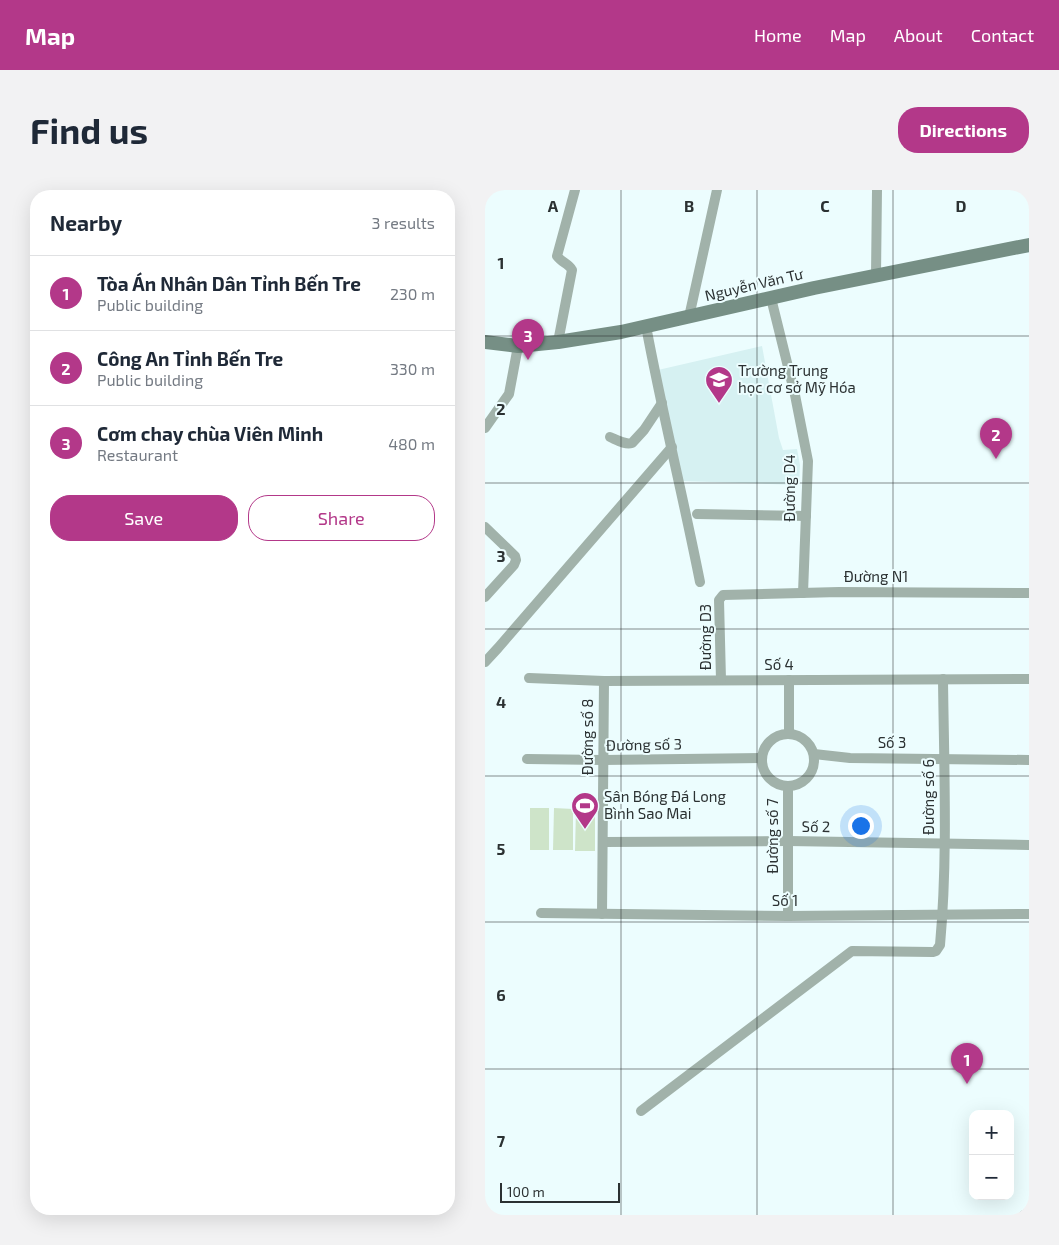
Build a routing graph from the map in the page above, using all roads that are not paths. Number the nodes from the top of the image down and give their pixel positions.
1 (575, 190) edge
2 (717, 190) edge
3 (877, 190) edge
4 (1029, 245) edge
5 (875, 275) junction
6 (771, 298) junction
7 (689, 317) junction
8 (646, 326) junction
9 (485, 342) edge
10 (558, 342) junction
11 (519, 346) junction
12 (662, 403) junction
13 (485, 428) edge
14 (610, 437) dead end
15 (672, 447) junction
16 (697, 514) dead end
17 (806, 516) junction
18 (485, 527) edge
19 (700, 582) dead end
20 (803, 593) junction
21 (1029, 593) edge
22 (723, 595) joint
23 (485, 597) edge
24 (485, 662) edge
25 (529, 678) dead end
26 (943, 678) junction
27 (1029, 679) edge
28 (721, 680) junction
29 (789, 680) junction
30 (604, 681) junction
31 (789, 733) junction
32 (814, 754) junction
33 (762, 758) junction
34 (944, 758) junction
35 (527, 759) dead end
36 (603, 760) junction
37 (1029, 760) edge
38 (787, 786) junction
39 (788, 841) junction
40 (603, 842) junction
41 (945, 844) junction
42 (1029, 845) edge
43 (541, 913) dead end
44 (603, 914) junction
45 (1029, 914) edge
46 (943, 915) junction
47 (788, 916) junction
48 (641, 1111) dead end
49 (1029, 1212) edge
50 (1025, 1215) edge

1 - 10 street
2 - 7 street
3 - 5 street
4 - 5 main road, Nguyễn Văn Tư
5 - 6 main road, Nguyễn Văn Tư
6 - 7 main road, Nguyễn Văn Tư
6 - 17 street, Đường D4
7 - 8 main road, Nguyễn Văn Tư
8 - 10 main road, Nguyễn Văn Tư
8 - 12 street
9 - 11 main road, Nguyễn Văn Tư
10 - 11 main road, Nguyễn Văn Tư
11 - 13 street
12 - 14 street
12 - 15 street
15 - 19 street
15 - 24 street
16 - 17 street
17 - 20 street, Đường D4
18 - 23 street
20 - 21 street, Đường N1
20 - 22 street, Đường N1
22 - 28 street, Đường D3
25 - 30 street, Số 4
26 - 27 street, Số 4
26 - 29 street, Số 4
26 - 34 street, Đường số 6
28 - 29 street, Số 4
28 - 30 street, Số 4
29 - 31 street
30 - 36 street, Đường số 8
31 - 32 street
31 - 33 street
32 - 34 street, Số 3
32 - 38 street
33 - 36 street, Đường số 3
33 - 38 street
34 - 37 street, Số 3
34 - 41 street, Đường số 6
35 - 36 street, Đường số 3
36 - 40 street, Đường số 8
38 - 39 street, Đường số 7
39 - 40 street, Số 2
39 - 41 street, Số 2
39 - 47 street, Đường số 7
40 - 44 street, Đường số 8
41 - 42 street, Số 2
41 - 46 street, Đường số 6
43 - 44 street, Số 1
44 - 47 street, Số 1
45 - 46 street, Số 1
46 - 47 street, Số 1
46 - 48 street, Đường số 6
49 - 50 street

